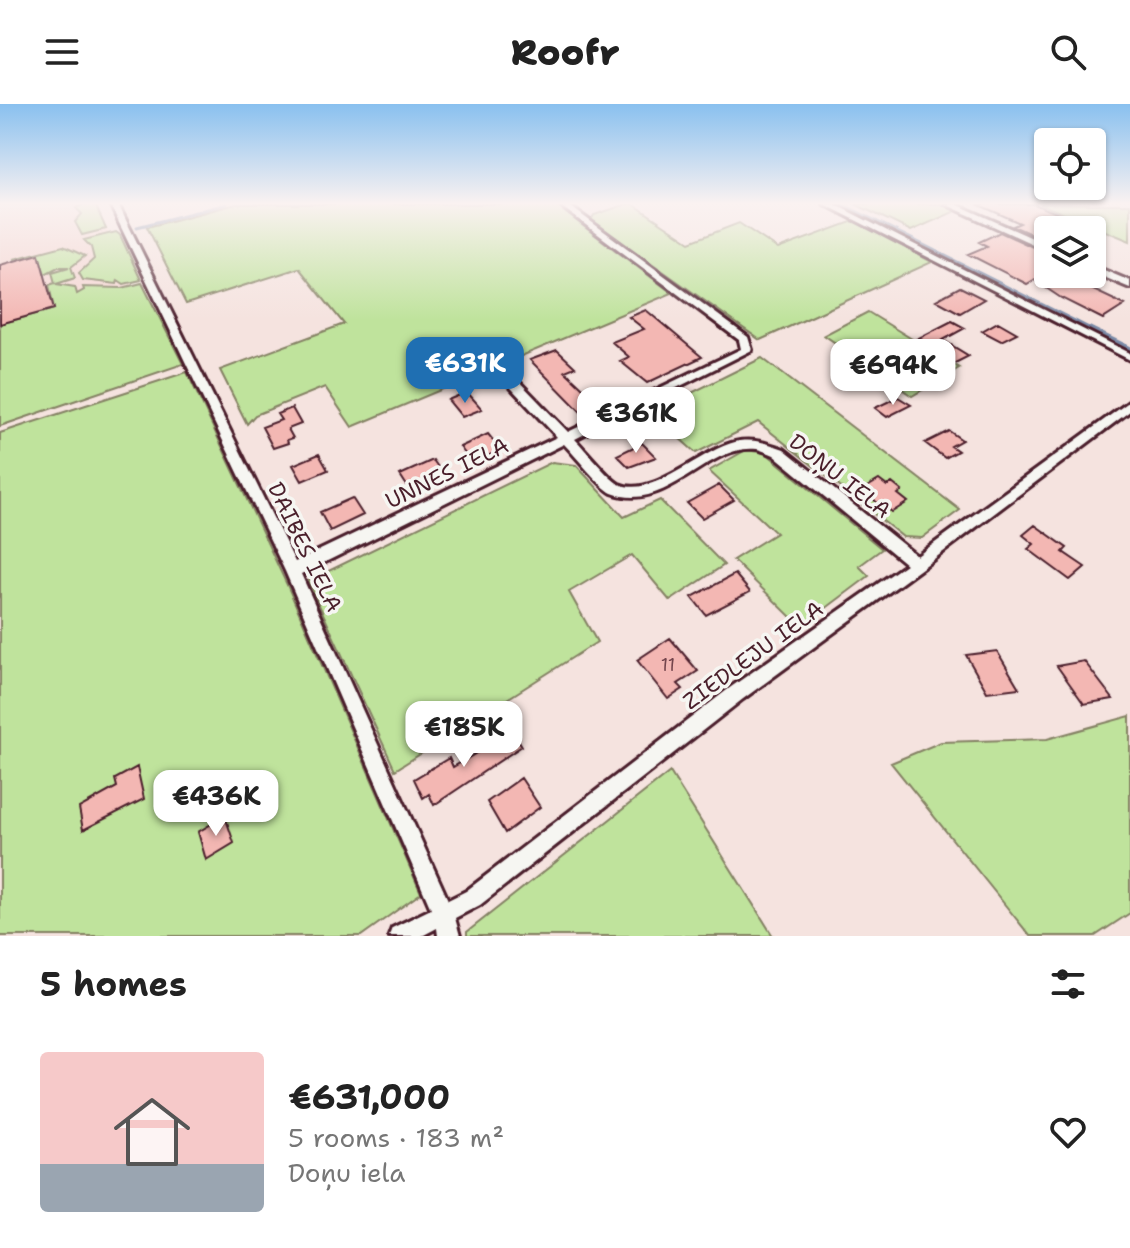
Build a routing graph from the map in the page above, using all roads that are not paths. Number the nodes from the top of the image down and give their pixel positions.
1 (133, 243) edge
2 (614, 243) edge
3 (905, 243) edge
4 (1106, 274) edge
5 (1130, 285) edge
6 (1130, 357) edge
7 (503, 372) dead end
8 (1130, 405) edge
9 (566, 437) junction
10 (917, 564) junction
11 (292, 571) junction
12 (447, 926) edge
13 (400, 936) edge

1 - 11 street, DAIBES IELA
2 - 9 street, UNNES IELA
3 - 6 street
4 - 5 street
7 - 9 street, DOŅU IELA
8 - 10 street, ZIEDLEJU IELA
9 - 10 street, DOŅU IELA
9 - 11 street, UNNES IELA
10 - 12 street, ZIEDLEJU IELA
11 - 12 street, DAIBES IELA
12 - 13 street, ZIEDLEJU IELA

